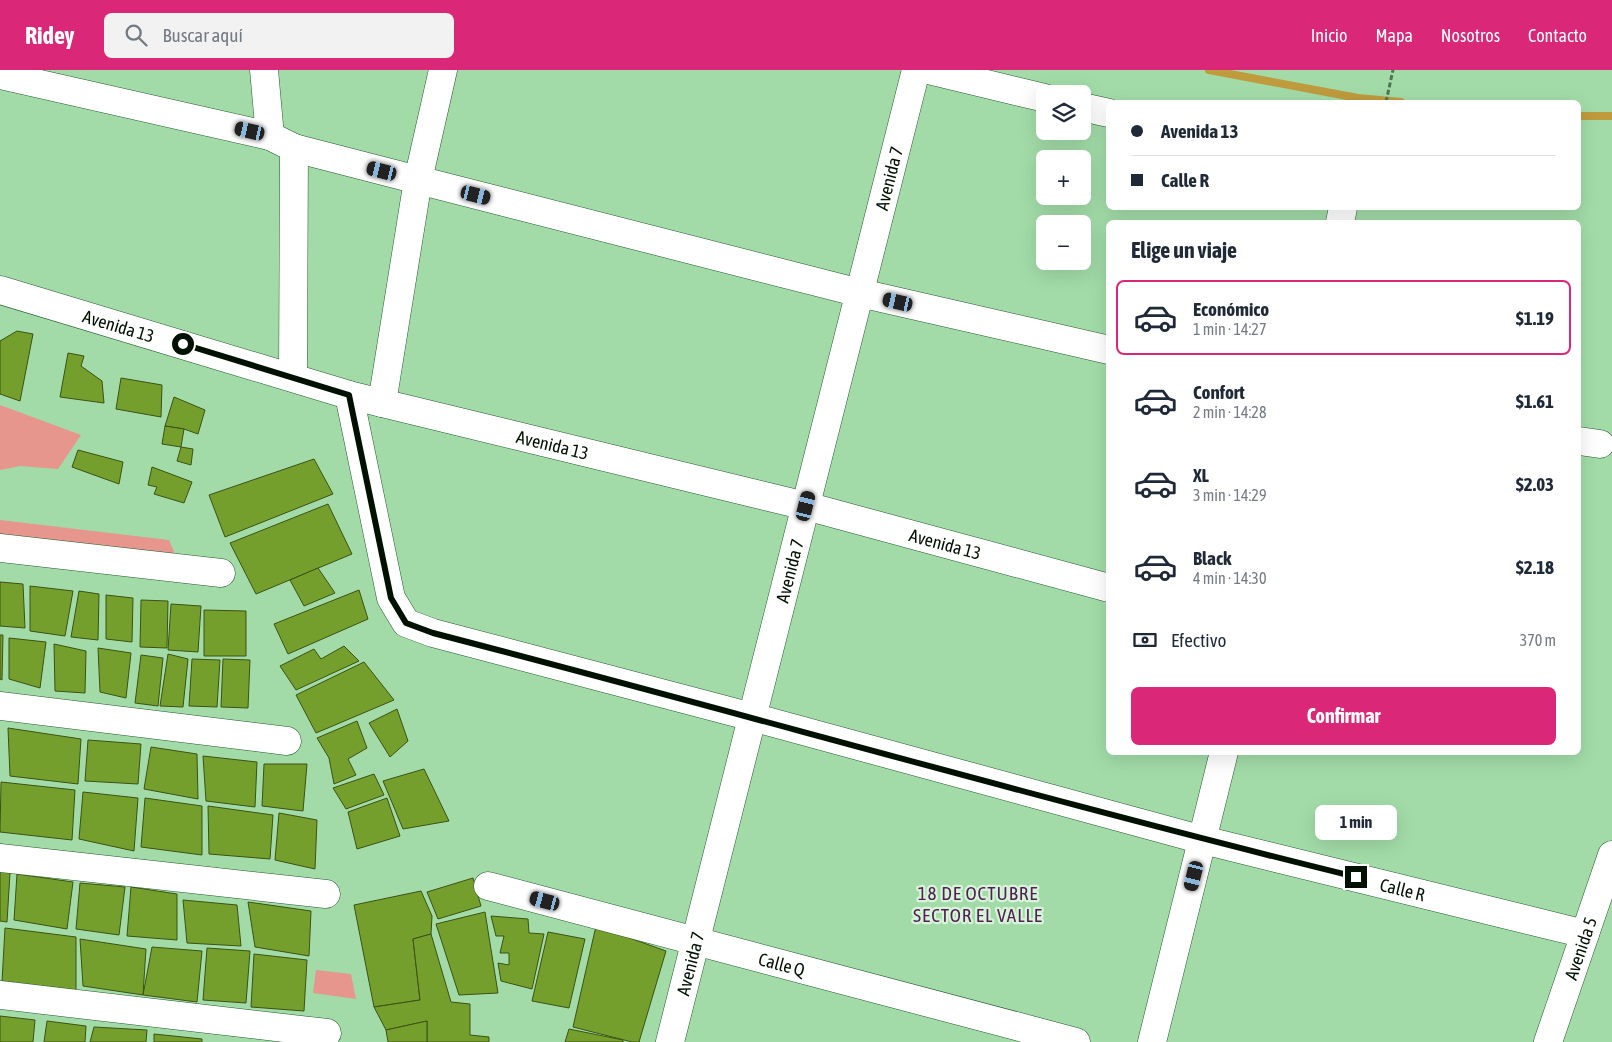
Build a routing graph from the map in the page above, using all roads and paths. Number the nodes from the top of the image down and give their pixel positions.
1 (264, 70) edge
2 (443, 70) edge
3 (916, 70) edge
4 (928, 70) edge
5 (1394, 70) edge
6 (9, 77) edge
7 (1036, 96) edge
8 (1386, 100) edge
9 (1091, 108) edge
10 (1106, 112) edge
11 (270, 136) junction
12 (294, 148) junction
13 (418, 180) junction
14 (0, 290) edge
15 (860, 293) junction
16 (1106, 349) edge
17 (294, 377) junction
18 (349, 395) junction
19 (382, 403) junction
20 (806, 506) junction
21 (0, 548) edge
22 (221, 573) dead end
23 (1106, 587) edge
24 (0, 706) edge
25 (752, 717) junction
26 (287, 742) dead end
27 (1223, 755) edge
28 (1203, 840) junction
29 (1612, 855) edge
30 (0, 858) edge
31 (488, 886) dead end
32 (326, 894) dead end
33 (1585, 934) junction
34 (695, 941) junction
35 (0, 995) edge
36 (327, 1033) dead end
37 (670, 1042) edge
38 (1076, 1042) edge
39 (1152, 1042) edge
40 (1548, 1042) edge

1 - 11 street
2 - 13 street
3 - 15 street, Avenida 7
4 - 7 street
5 - 8 path
6 - 11 street
9 - 10 street
11 - 12 street
12 - 13 street
12 - 17 street
13 - 15 street
13 - 19 street
14 - 17 street, Avenida 13
15 - 16 street
15 - 20 street, Avenida 7
17 - 18 street, Avenida 13
18 - 19 street, Avenida 13
18 - 25 street, Calle R
19 - 20 street, Avenida 13
20 - 23 street, Avenida 13
20 - 25 street, Avenida 7
21 - 22 street
24 - 26 street
25 - 28 street, Calle R
25 - 34 street, Avenida 7
27 - 28 street
28 - 33 street, Calle R
28 - 39 street
29 - 33 street, Avenida 5
30 - 32 street
31 - 34 street, Calle Q
33 - 40 street, Avenida 5
34 - 37 street, Avenida 7
34 - 38 street, Calle Q
35 - 36 street

